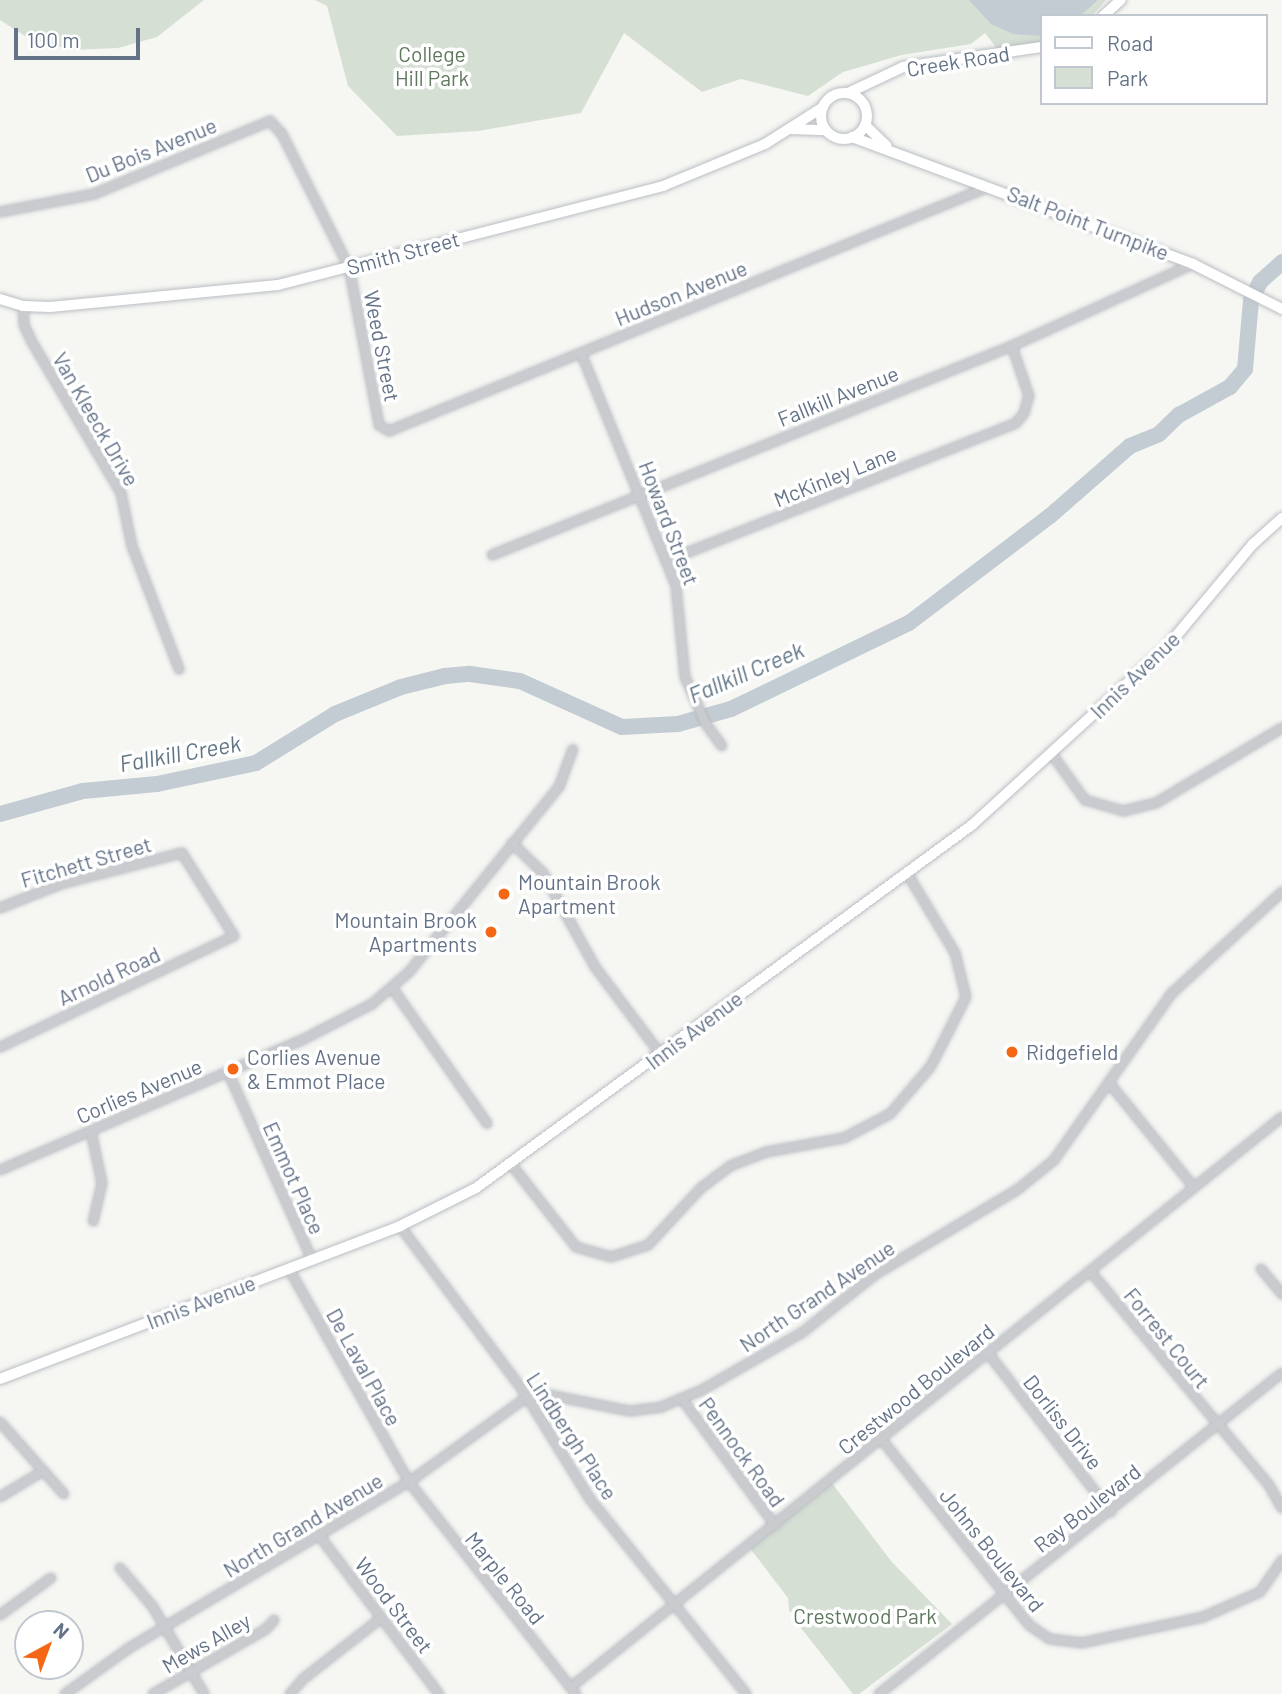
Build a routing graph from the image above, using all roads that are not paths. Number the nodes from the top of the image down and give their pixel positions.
1 (1121, 0) edge
2 (1105, 14) edge
3 (1040, 47) edge
4 (876, 80) junction
5 (848, 93) junction
6 (864, 104) junction
7 (823, 107) junction
8 (270, 121) joint
9 (865, 125) junction
10 (790, 128) junction
11 (826, 130) junction
12 (852, 137) junction
13 (889, 148) junction
14 (992, 186) junction
15 (0, 212) edge
16 (1193, 264) junction
17 (349, 267) junction
18 (0, 299) edge
19 (23, 306) junction
20 (1282, 309) edge
21 (1012, 346) junction
22 (581, 352) junction
23 (382, 430) joint
24 (641, 495) junction
25 (1282, 518) edge
26 (492, 555) dead end
27 (666, 561) junction
28 (179, 669) dead end
29 (1282, 728) edge
30 (722, 747) dead end
31 (573, 748) dead end
32 (1051, 753) junction
33 (512, 843) junction
34 (907, 873) junction
35 (1282, 892) edge
36 (0, 908) edge
37 (234, 936) joint
38 (393, 989) junction
39 (0, 1047) edge
40 (661, 1055) junction
41 (228, 1072) junction
42 (1110, 1084) junction
43 (1282, 1117) edge
44 (488, 1122) dead end
45 (91, 1131) junction
46 (511, 1164) junction
47 (0, 1170) edge
48 (1193, 1186) junction
49 (93, 1221) dead end
50 (400, 1226) junction
51 (312, 1260) junction
52 (289, 1269) junction
53 (1261, 1269) dead end
54 (1090, 1271) junction
55 (1282, 1294) edge
56 (988, 1353) junction
57 (1282, 1373) edge
58 (0, 1379) edge
59 (527, 1397) junction
60 (682, 1399) junction
61 (0, 1422) edge
62 (1217, 1427) junction
63 (882, 1440) junction
64 (43, 1471) junction
65 (410, 1482) junction
66 (64, 1494) dead end
67 (0, 1497) edge
68 (1282, 1508) edge
69 (1111, 1512) junction
70 (775, 1525) junction
71 (321, 1538) junction
72 (1282, 1560) edge
73 (120, 1568) dead end
74 (51, 1578) dead end
75 (1005, 1595) junction
76 (674, 1605) junction
77 (0, 1615) edge
78 (381, 1618) junction
79 (274, 1620) dead end
80 (165, 1627) junction
81 (191, 1671) junction
82 (574, 1690) edge
83 (65, 1694) edge
84 (153, 1694) edge
85 (204, 1694) edge
86 (290, 1694) edge
87 (439, 1694) edge
88 (746, 1694) edge
89 (878, 1694) edge

1 - 2 street
3 - 4 street, Creek Road
4 - 5 street, Creek Road
4 - 6 street
5 - 6 street
5 - 7 street
6 - 9 street
7 - 10 street, Smith Street
7 - 11 street
8 - 15 street, Du Bois Avenue
8 - 17 street, Weed Street
9 - 12 street
9 - 13 street, Salt Point Turnpike
10 - 11 street
10 - 17 street, Smith Street
11 - 12 street
12 - 13 street, Salt Point Turnpike
13 - 14 street, Salt Point Turnpike
14 - 16 street, Salt Point Turnpike
14 - 22 street, Hudson Avenue
16 - 20 street, Salt Point Turnpike
16 - 21 street, Fallkill Avenue
17 - 19 street, Smith Street
17 - 23 street, Weed Street
18 - 19 street, Smith Street
19 - 28 street, Van Kleeck Drive
21 - 24 street, Fallkill Avenue
21 - 27 street, McKinley Lane
22 - 23 street, Hudson Avenue
22 - 24 street, Howard Street
24 - 26 street, Fallkill Avenue
24 - 27 street, Howard Street
25 - 32 street, Innis Avenue
27 - 30 street, Howard Street
29 - 32 street
31 - 33 street, Corlies Avenue
32 - 34 street, Innis Avenue
33 - 38 street, Corlies Avenue
33 - 40 street
34 - 40 street, Innis Avenue
34 - 46 street
35 - 42 street, North Grand Avenue
36 - 37 street, Fitchett Street
37 - 39 street, Arnold Road
38 - 41 street, Corlies Avenue
38 - 44 street
40 - 46 street, Innis Avenue
41 - 45 street, Corlies Avenue
41 - 51 street, Emmot Place
42 - 48 street
42 - 60 street, North Grand Avenue
43 - 48 street, Crestwood Boulevard
45 - 47 street, Corlies Avenue
45 - 49 street
46 - 50 street, Innis Avenue
48 - 54 street, Crestwood Boulevard
50 - 51 street, Innis Avenue
50 - 59 street, Lindbergh Place
51 - 52 street, Innis Avenue
52 - 58 street, Innis Avenue
52 - 65 street, De Laval Place
53 - 55 street
54 - 56 street, Crestwood Boulevard
54 - 62 street, Forrest Court
56 - 63 street, Crestwood Boulevard
56 - 69 street, Dorliss Drive
57 - 62 street, Ray Boulevard
59 - 60 street, North Grand Avenue
59 - 65 street, North Grand Avenue
59 - 76 street, Lindbergh Place
60 - 70 street, Pennock Road
61 - 64 street
62 - 68 street
62 - 69 street, Ray Boulevard
63 - 70 street, Crestwood Boulevard
63 - 75 street, Johns Boulevard
64 - 66 street
64 - 67 street
65 - 71 street, North Grand Avenue
65 - 82 street, Marple Road
69 - 75 street, Ray Boulevard
70 - 76 street, Crestwood Boulevard
71 - 78 street, Wood Street
71 - 80 street, North Grand Avenue
72 - 75 street, Johns Boulevard
73 - 80 street
74 - 77 street
75 - 89 street, Ray Boulevard
76 - 82 street, Crestwood Boulevard
76 - 88 street, Lindbergh Place
78 - 86 street
78 - 87 street, Wood Street
79 - 81 street, Mews Alley
80 - 81 street
80 - 83 street, North Grand Avenue
81 - 84 street, Mews Alley
81 - 85 street

